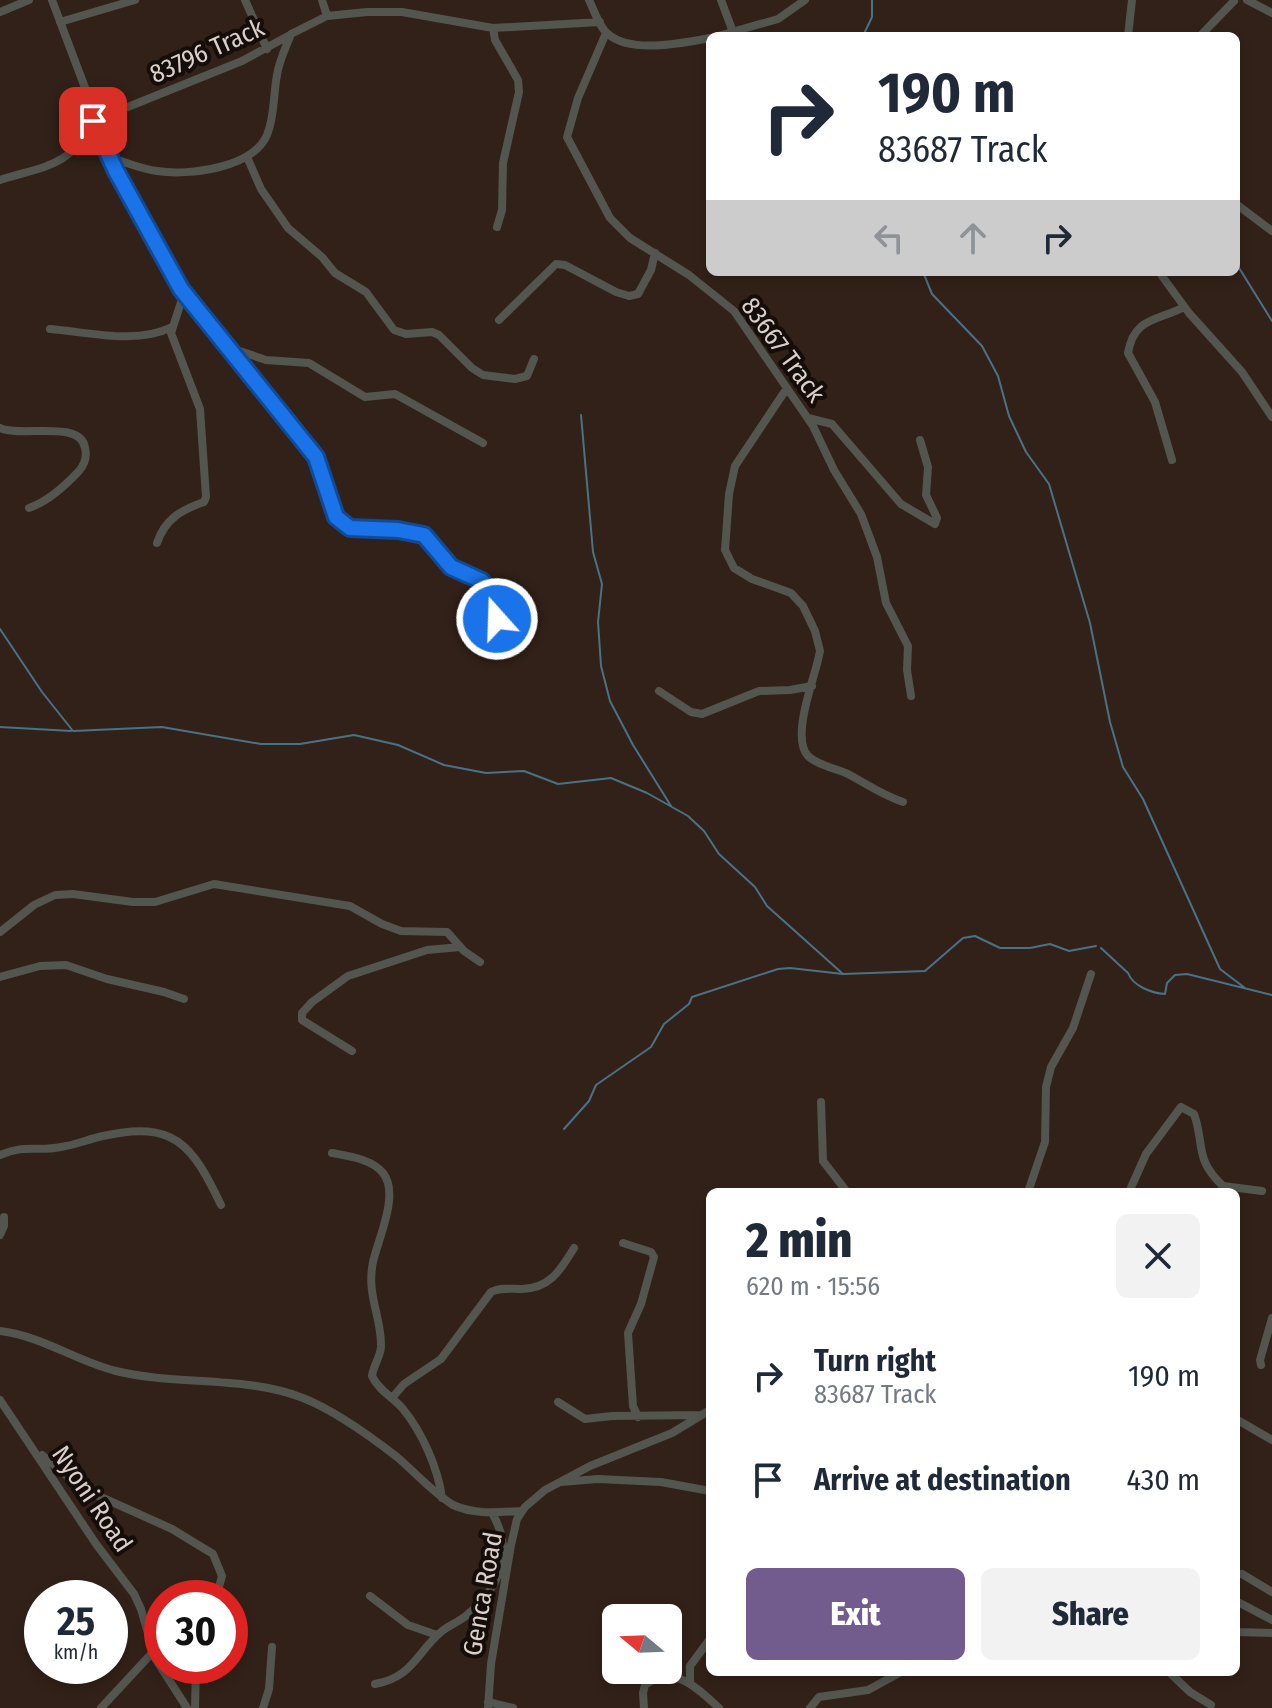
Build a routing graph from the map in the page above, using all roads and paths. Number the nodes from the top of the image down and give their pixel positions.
1 (29, 0) edge
2 (52, 0) edge
3 (135, 0) edge
4 (245, 0) edge
5 (322, 0) edge
6 (589, 0) edge
7 (721, 0) edge
8 (805, 0) edge
9 (1132, 0) edge
10 (1247, 0) edge
11 (1234, 1) edge
12 (0, 12) edge
13 (1272, 13) edge
14 (327, 16) junction
15 (60, 22) junction
16 (600, 22) junction
17 (493, 28) junction
18 (733, 32) joint
19 (1128, 32) edge
20 (1204, 32) edge
21 (606, 33) junction
22 (291, 34) junction
23 (706, 39) edge
24 (267, 49) junction
25 (93, 121) junction
26 (247, 157) junction
27 (110, 158) junction
28 (0, 180) edge
29 (1240, 207) edge
30 (497, 227) dead end
31 (1272, 231) edge
32 (655, 253) junction
33 (1162, 276) edge
34 (184, 293) junction
35 (1184, 307) junction
36 (499, 320) dead end
37 (172, 327) junction
38 (50, 329) dead end
39 (225, 346) junction
40 (534, 359) dead end
41 (787, 388) junction
42 (1272, 417) edge
43 (808, 418) junction
44 (0, 428) edge
45 (920, 440) dead end
46 (483, 443) dead end
47 (1172, 460) dead end
48 (29, 508) dead end
49 (157, 543) dead end
50 (472, 640) dead end
51 (812, 686) junction
52 (659, 691) dead end
53 (911, 696) dead end
54 (903, 802) dead end
55 (0, 932) edge
56 (460, 947) junction
57 (480, 962) dead end
58 (1091, 974) dead end
59 (0, 977) edge
60 (184, 999) dead end
61 (352, 1051) dead end
62 (821, 1102) dead end
63 (332, 1153) dead end
64 (0, 1155) edge
65 (844, 1188) edge
66 (1029, 1188) edge
67 (1131, 1188) edge
68 (1221, 1188) edge
69 (1240, 1190) edge
70 (1262, 1191) dead end
71 (221, 1205) dead end
72 (4, 1217) dead end
73 (0, 1235) edge
74 (623, 1243) dead end
75 (574, 1248) dead end
76 (1272, 1318) edge
77 (0, 1331) edge
78 (1261, 1365) dead end
79 (392, 1398) junction
80 (0, 1400) edge
81 (558, 1402) dead end
82 (706, 1412) edge
83 (638, 1417) junction
84 (1240, 1421) edge
85 (1272, 1440) edge
86 (38, 1453) junction
87 (560, 1481) junction
88 (706, 1490) edge
89 (442, 1499) junction
90 (522, 1511) junction
91 (492, 1513) junction
92 (1242, 1574) dead end
93 (221, 1580) edge
94 (1272, 1592) edge
95 (370, 1596) dead end
96 (1240, 1603) edge
97 (144, 1620) edge
98 (1272, 1620) edge
99 (1240, 1632) edge
100 (1272, 1633) edge
101 (437, 1635) junction
102 (706, 1644) edge
103 (272, 1647) dead end
104 (144, 1662) edge
105 (894, 1676) edge
106 (1173, 1676) edge
107 (690, 1683) junction
108 (170, 1684) edge
109 (196, 1684) edge
110 (375, 1684) dead end
111 (488, 1705) edge
112 (1211, 1705) dead end
113 (101, 1708) edge
114 (187, 1708) edge
115 (195, 1708) edge
116 (263, 1708) edge
117 (513, 1708) edge
118 (644, 1708) edge
119 (719, 1708) edge
120 (810, 1708) edge

1 - 12 street
2 - 15 street
3 - 15 street
4 - 24 street
5 - 14 street
6 - 16 street
7 - 18 street
8 - 18 street
9 - 19 street
10 - 13 street
11 - 20 street
14 - 17 street
14 - 22 street, 83796 Track
15 - 25 street
16 - 17 street
16 - 21 street
17 - 30 street
21 - 23 street
21 - 32 street, 83667 Track
22 - 24 street, 83796 Track
22 - 26 street
24 - 25 street, 83796 Track
25 - 27 street
25 - 28 street
26 - 27 street
26 - 40 street
27 - 34 street
29 - 31 street
32 - 36 street
32 - 41 street, 83667 Track
33 - 35 street
34 - 37 street
34 - 39 street
35 - 42 street
35 - 47 street
37 - 38 street
37 - 49 street
39 - 46 street
39 - 50 street
41 - 43 street, 83667 Track
41 - 51 street
43 - 45 street
43 - 53 street, 83667 Track
44 - 48 street
51 - 52 street
51 - 54 street
55 - 56 street
56 - 57 street
56 - 61 street
58 - 66 street
59 - 60 street
62 - 65 street
63 - 79 street
64 - 71 street
67 - 68 street
69 - 70 street
72 - 73 street
74 - 83 street
75 - 79 street
76 - 78 street
77 - 89 street
79 - 89 street
80 - 86 street, Nyoni Road
81 - 83 street
82 - 83 street
82 - 87 street, Genca Road
84 - 85 street
86 - 93 street
86 - 97 street, Nyoni Road
87 - 88 street
87 - 90 street, Genca Road
89 - 91 street
90 - 91 street
90 - 111 street, Genca Road
91 - 101 street
92 - 94 street
95 - 101 street
96 - 98 street
99 - 100 street
101 - 110 street
102 - 107 street
103 - 116 street
104 - 113 street
105 - 120 street
106 - 112 street
107 - 118 street
107 - 119 street
108 - 114 street, Nyoni Road
109 - 115 street
111 - 117 street

